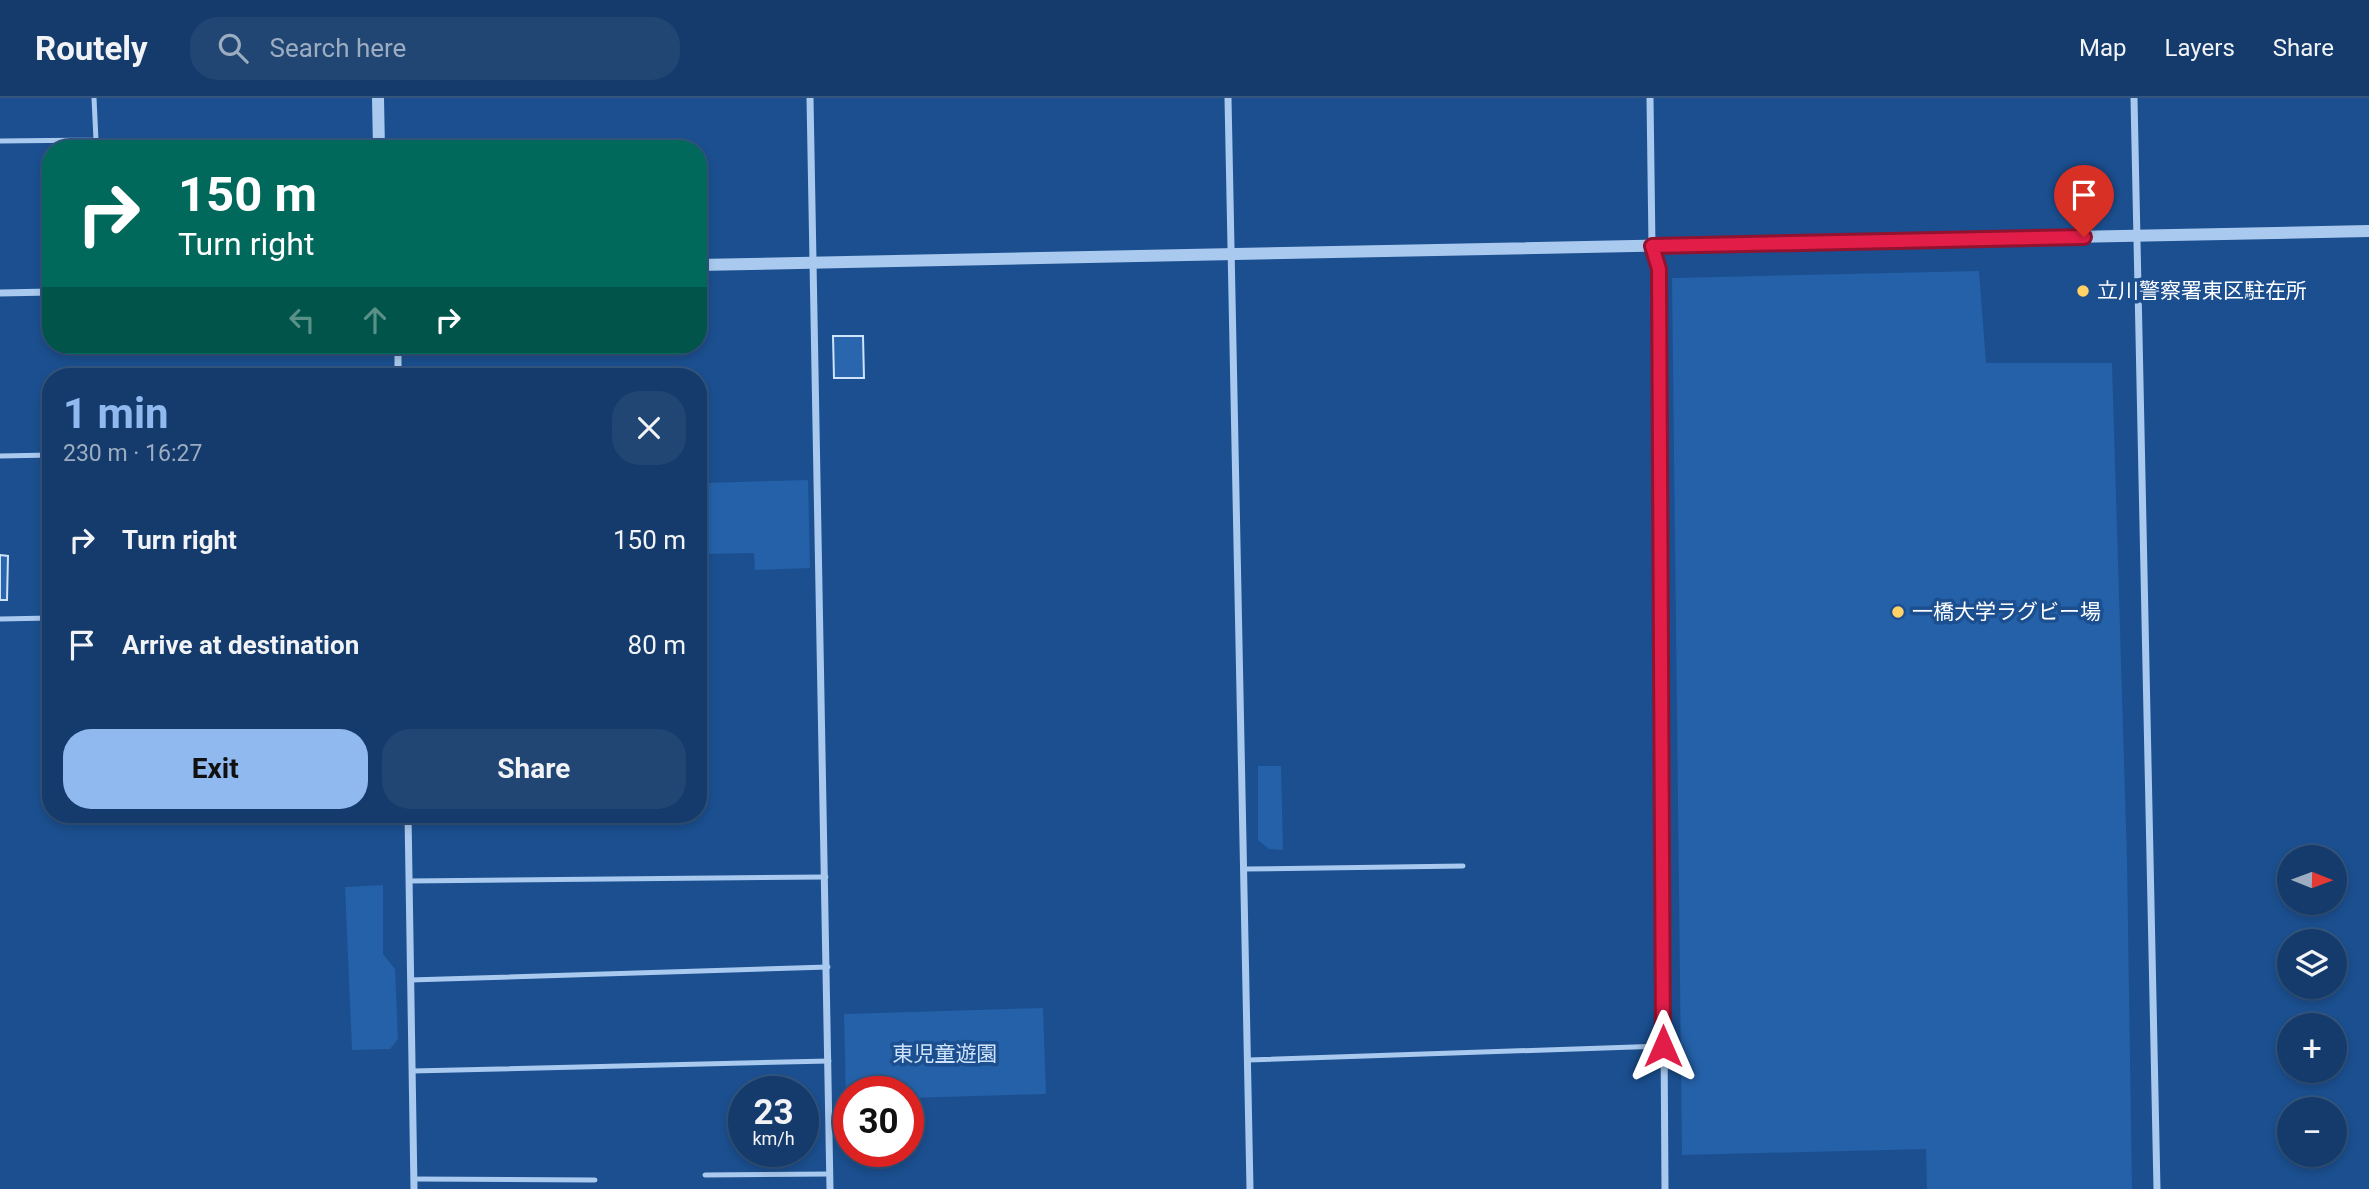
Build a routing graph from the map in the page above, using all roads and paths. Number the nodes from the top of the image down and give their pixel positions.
1 (94, 98) edge
2 (378, 98) edge
3 (810, 98) edge
4 (1228, 98) edge
5 (1650, 98) edge
6 (2134, 98) edge
7 (96, 140) edge
8 (379, 140) edge
9 (42, 141) edge
10 (0, 142) edge
11 (2369, 231) edge
12 (2138, 236) junction
13 (1652, 246) junction
14 (1231, 253) junction
15 (813, 263) junction
16 (707, 265) edge
17 (42, 292) edge
18 (0, 293) edge
19 (42, 455) edge
20 (0, 456) edge
21 (42, 618) edge
22 (0, 619) edge
23 (408, 823) edge
24 (1463, 866) dead end
25 (1245, 869) junction
26 (826, 877) junction
27 (409, 881) junction
28 (828, 967) junction
29 (410, 980) junction
30 (1663, 1046) junction
31 (1248, 1060) junction
32 (830, 1061) junction
33 (412, 1071) junction
34 (830, 1174) junction
35 (705, 1175) dead end
36 (414, 1179) junction
37 (595, 1180) dead end
38 (414, 1189) edge
39 (830, 1189) edge
40 (1250, 1189) edge
41 (1665, 1189) edge
42 (2157, 1189) edge

1 - 7 lane
2 - 8 street
3 - 15 street
4 - 14 street
5 - 13 street
6 - 12 street
9 - 10 lane
11 - 12 street
12 - 13 street
12 - 42 street
13 - 14 street
13 - 30 street
14 - 15 street
14 - 25 street
15 - 16 street
15 - 26 street
17 - 18 street
19 - 20 lane
21 - 22 lane
23 - 27 street
24 - 25 lane
25 - 31 street
26 - 27 lane
26 - 28 street
27 - 29 street
28 - 29 lane
28 - 32 street
29 - 33 street
30 - 31 lane
30 - 41 street
31 - 40 street
32 - 33 lane
32 - 34 street
33 - 36 street
34 - 35 lane
34 - 39 street
36 - 37 lane
36 - 38 street

